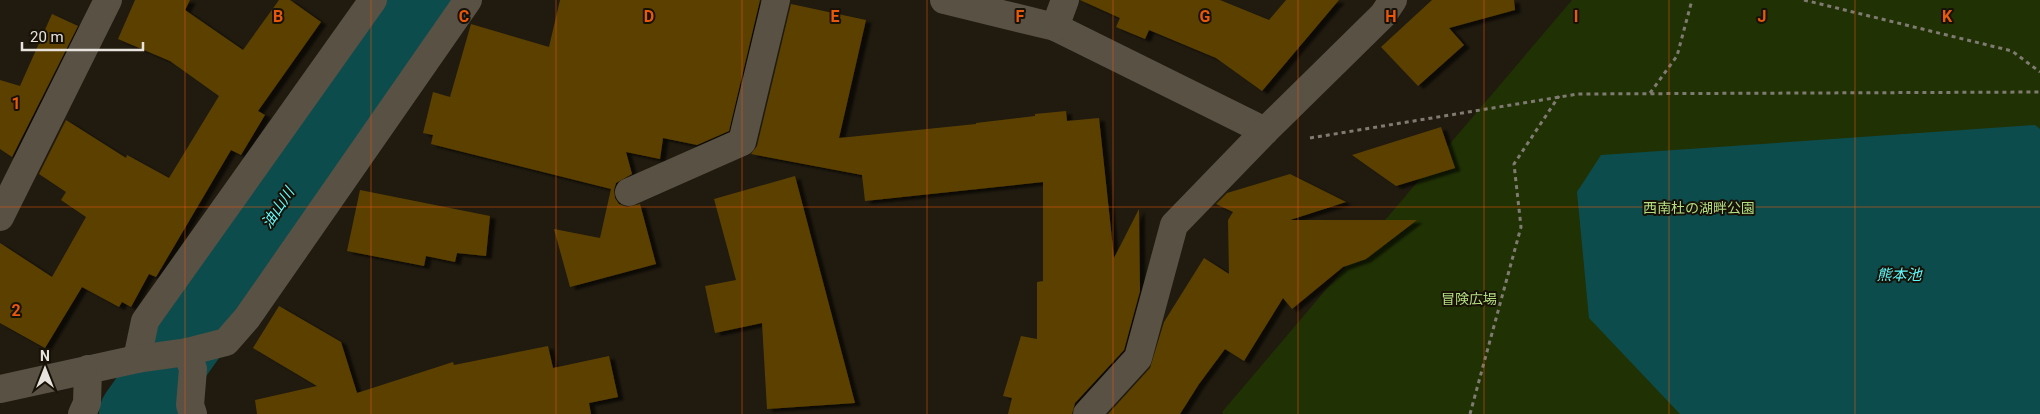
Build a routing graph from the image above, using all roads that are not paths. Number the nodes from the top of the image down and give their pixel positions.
1 (108, 0) edge
2 (372, 0) edge
3 (468, 0) edge
4 (776, 0) edge
5 (944, 0) edge
6 (1065, 0) edge
7 (1381, 5) edge
8 (1056, 27) junction
9 (1265, 131) junction
10 (629, 192) dead end
11 (0, 217) edge
12 (187, 352) junction
13 (137, 359) junction
14 (88, 369) junction
15 (0, 389) edge
16 (82, 414) edge
17 (193, 414) edge
18 (1087, 414) edge

1 - 11 street
2 - 13 street
3 - 12 street
4 - 10 street
5 - 8 street
6 - 8 street
7 - 9 street
8 - 9 street
9 - 18 street
12 - 13 street
12 - 17 street
13 - 14 street
14 - 15 street
14 - 16 street

